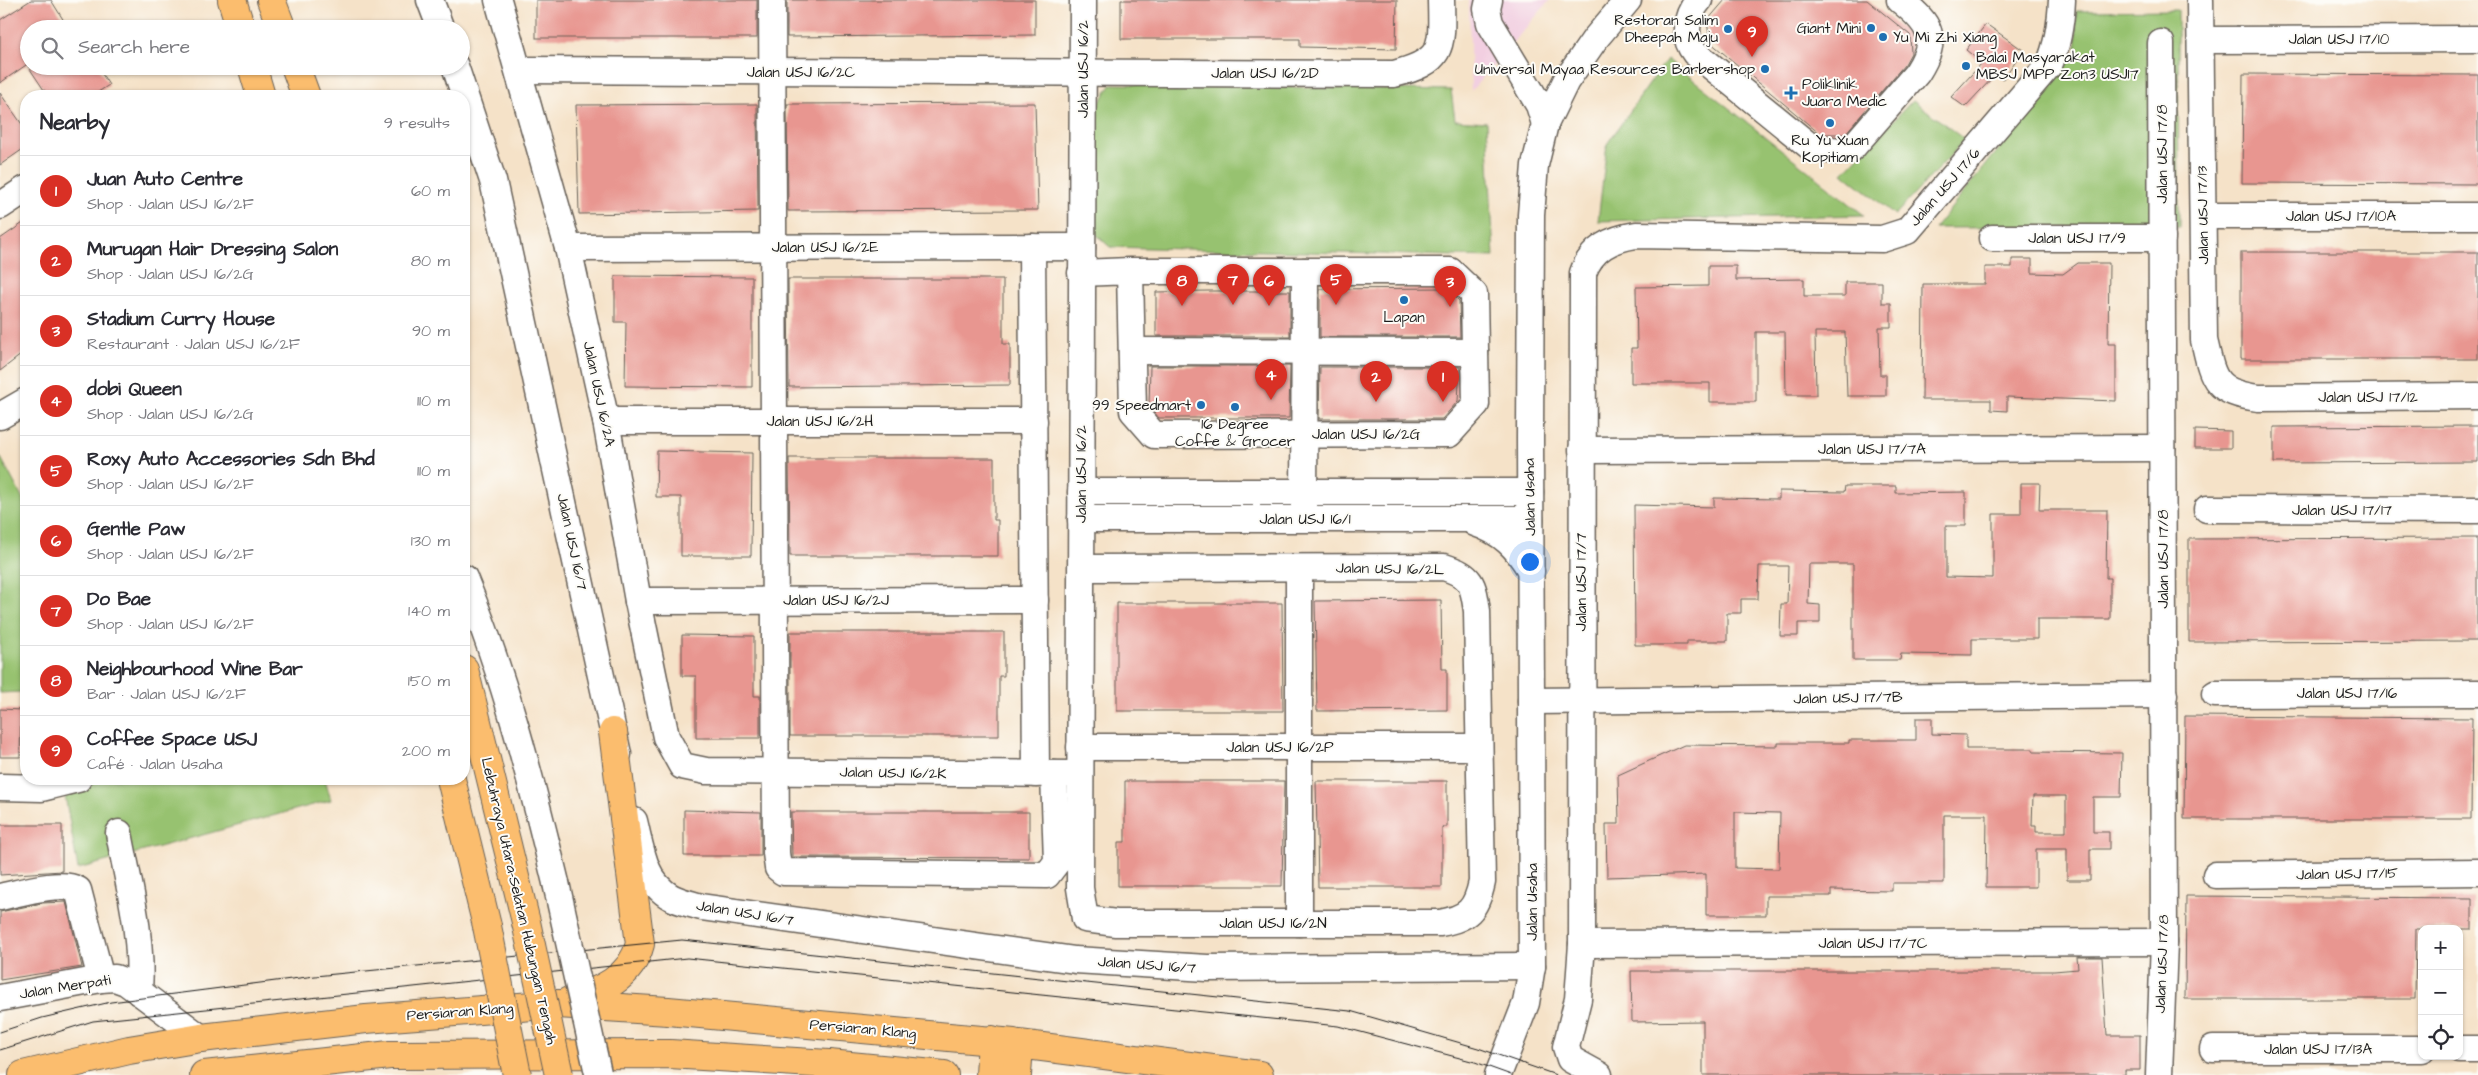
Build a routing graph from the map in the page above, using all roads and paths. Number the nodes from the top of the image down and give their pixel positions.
1 (232, 0) edge
2 (271, 0) edge
3 (430, 0) edge
4 (498, 0) edge
5 (772, 0) edge
6 (1083, 0) edge
7 (1441, 0) edge
8 (1489, 0) edge
9 (1628, 0) edge
10 (1699, 0) edge
11 (1900, 0) edge
12 (2062, 0) edge
13 (2200, 0) edge
14 (238, 20) edge
15 (279, 20) edge
16 (438, 20) edge
17 (2478, 39) edge
18 (2201, 40) junction
19 (2161, 43) dead end
20 (519, 70) junction
21 (1083, 72) junction
22 (773, 73) junction
23 (255, 75) edge
24 (298, 75) edge
25 (458, 75) edge
26 (259, 90) edge
27 (304, 90) edge
28 (463, 90) edge
29 (470, 110) edge
30 (1545, 124) junction
31 (20, 193) edge
32 (0, 206) edge
33 (2204, 216) junction
34 (2478, 216) edge
35 (1620, 238) joint
36 (1992, 238) dead end
37 (2162, 238) junction
38 (773, 247) junction
39 (1032, 247) junction
40 (1082, 247) junction
41 (568, 248) junction
42 (1130, 272) junction
43 (1305, 272) junction
44 (1081, 273) junction
45 (1132, 351) junction
46 (1305, 351) junction
47 (1475, 352) junction
48 (2478, 396) edge
49 (2258, 398) joint
50 (20, 405) edge
51 (0, 416) edge
52 (606, 421) junction
53 (774, 421) junction
54 (1034, 421) junction
55 (1304, 434) junction
56 (1530, 439) junction
57 (2162, 448) junction
58 (1582, 450) junction
59 (1081, 492) junction
60 (1304, 492) junction
61 (1460, 492) junction
62 (1530, 492) junction
63 (2207, 510) dead end
64 (2478, 510) edge
65 (1081, 519) junction
66 (1304, 519) junction
67 (1464, 519) junction
68 (1530, 519) junction
69 (1081, 568) junction
70 (1299, 568) junction
71 (1532, 571) junction
72 (470, 592) edge
73 (775, 600) junction
74 (1035, 600) junction
75 (638, 601) junction
76 (470, 693) edge
77 (2478, 693) edge
78 (2215, 694) dead end
79 (2164, 696) junction
80 (1532, 701) junction
81 (1581, 701) junction
82 (613, 732) junction
83 (1080, 747) junction
84 (1299, 747) junction
85 (1479, 747) junction
86 (706, 771) joint
87 (776, 771) junction
88 (1045, 774) junction
89 (1080, 774) junction
90 (54, 785) edge
91 (452, 785) edge
92 (0, 787) edge
93 (119, 833) dead end
94 (2478, 872) edge
95 (2216, 875) dead end
96 (1080, 888) joint
97 (1480, 894) joint
98 (0, 897) edge
99 (1299, 923) junction
100 (2164, 942) junction
101 (1582, 944) junction
102 (1532, 966) junction
103 (101, 979) junction
104 (139, 992) junction
105 (0, 998) edge
106 (558, 1004) junction
107 (201, 1038) junction
108 (992, 1040) junction
109 (1019, 1044) junction
110 (2213, 1049) dead end
111 (2418, 1049) edge
112 (2463, 1049) edge
113 (2478, 1049) edge
114 (829, 1064) junction
115 (226, 1073) edge
116 (598, 1074) edge
117 (23, 1075) edge
118 (204, 1075) edge
119 (518, 1075) edge
120 (559, 1075) edge
121 (865, 1075) edge
122 (944, 1075) edge
123 (990, 1075) edge
124 (1017, 1075) edge
125 (1259, 1075) edge
126 (1498, 1075) edge
127 (1599, 1075) edge
128 (2158, 1075) edge

1 - 14 main road
2 - 15 main road
3 - 16 street
4 - 20 street, Jalan USJ 16/2A
5 - 22 street
6 - 21 street, Jalan USJ 16/2
7 - 21 street, Jalan USJ 16/2D
8 - 30 street
9 - 30 street, Jalan Usaha
10 - 11 street
12 - 35 street, Jalan USJ 17/6
13 - 18 street, Jalan USJ 17/13
17 - 18 street, Jalan USJ 17/10
18 - 33 street, Jalan USJ 17/13
19 - 37 street, Jalan USJ 17/8
20 - 22 street, Jalan USJ 16/2C
20 - 41 street, Jalan USJ 16/2A
21 - 22 street, Jalan USJ 16/2C
21 - 40 street, Jalan USJ 16/2
22 - 38 street
23 - 26 main road
24 - 27 main road
25 - 28 street, Jalan USJ 16/7
29 - 82 street, Jalan USJ 16/7
30 - 56 street, Jalan Usaha
31 - 32 street
33 - 34 street, Jalan USJ 17/10A
33 - 49 street, Jalan USJ 17/13
35 - 58 street, Jalan USJ 17/7
36 - 37 street, Jalan USJ 17/9
37 - 57 street, Jalan USJ 17/8
38 - 39 street, Jalan USJ 16/2E
38 - 41 street, Jalan USJ 16/2E
38 - 53 street
39 - 40 street, Jalan USJ 16/2E
39 - 54 street
40 - 44 street, Jalan USJ 16/2
41 - 52 street, Jalan USJ 16/2A
42 - 43 street
42 - 44 street
42 - 45 street, Jalan USJ 16/2G
43 - 46 street
43 - 47 street
44 - 59 street, Jalan USJ 16/2
45 - 46 street
45 - 55 street, Jalan USJ 16/2G
46 - 47 street
46 - 55 street
47 - 55 street, Jalan USJ 16/2G
48 - 49 street, Jalan USJ 17/12
50 - 51 street
52 - 53 street, Jalan USJ 16/2H
52 - 75 street, Jalan USJ 16/2A
53 - 54 street, Jalan USJ 16/2H
53 - 73 street
54 - 74 street
55 - 60 street
56 - 61 street
56 - 62 street, Jalan Usaha
57 - 58 street, Jalan USJ 17/7A
57 - 79 street, Jalan USJ 17/8
58 - 81 street, Jalan USJ 17/7
59 - 60 street, Jalan USJ 16/1
59 - 65 street, Jalan USJ 16/2
60 - 61 street, Jalan USJ 16/1
60 - 66 street
61 - 62 street, Jalan USJ 16/1
62 - 68 street, Jalan Usaha
63 - 64 street, Jalan USJ 17/17
65 - 66 street, Jalan USJ 16/1
65 - 69 street, Jalan USJ 16/2
66 - 67 street, Jalan USJ 16/1
67 - 68 street, Jalan USJ 16/1
67 - 71 street
68 - 71 street, Jalan Usaha
69 - 70 street, Jalan USJ 16/2L
69 - 83 street, Jalan USJ 16/2
70 - 84 street
70 - 85 street, Jalan USJ 16/2L
71 - 80 street, Jalan Usaha
72 - 116 street, bridge
73 - 74 street, Jalan USJ 16/2J
73 - 75 street, Jalan USJ 16/2J
73 - 87 street
74 - 88 street
75 - 86 street, Jalan USJ 16/2A
76 - 120 main road, Lebuhraya Utara–Selatan Hubungan Tengah, bridge
77 - 78 street, Jalan USJ 17/16
79 - 81 street, Jalan USJ 17/7B
79 - 100 street, Jalan USJ 17/8
80 - 81 street, Jalan USJ 17/7B
80 - 102 street, Jalan Usaha
81 - 101 street, Jalan USJ 17/7
82 - 102 street, Jalan USJ 16/7
82 - 106 main road
83 - 84 street, Jalan USJ 16/2P
83 - 89 street, Jalan USJ 16/2
84 - 85 street, Jalan USJ 16/2P
84 - 99 street
85 - 97 street, Jalan USJ 16/2L
86 - 87 street, Jalan USJ 16/2K
87 - 88 street, Jalan USJ 16/2K
87 - 88 street
88 - 89 street, Jalan USJ 16/2K
89 - 96 street, Jalan USJ 16/2
90 - 92 street
91 - 119 main road, bridge
93 - 104 street
94 - 95 street, Jalan USJ 17/15
96 - 99 street, Jalan USJ 16/2N
97 - 99 street, Jalan USJ 16/2N
98 - 103 street
100 - 101 street, Jalan USJ 17/7C
100 - 128 street, Jalan USJ 17/8
101 - 127 street
102 - 126 street, Jalan Usaha
103 - 104 street, Jalan Merpati
103 - 105 street, Jalan Merpati
104 - 107 street, Jalan Merpati
106 - 107 main road, Persiaran Klang
106 - 108 main road, Persiaran Klang
107 - 117 main road, Persiaran Klang
108 - 109 main road, Persiaran Klang
108 - 123 main road
109 - 124 main road
109 - 125 main road, Persiaran Klang
110 - 111 street, Jalan USJ 17/13A
112 - 113 street
114 - 115 main road
114 - 121 main road
114 - 122 main road
115 - 118 main road

